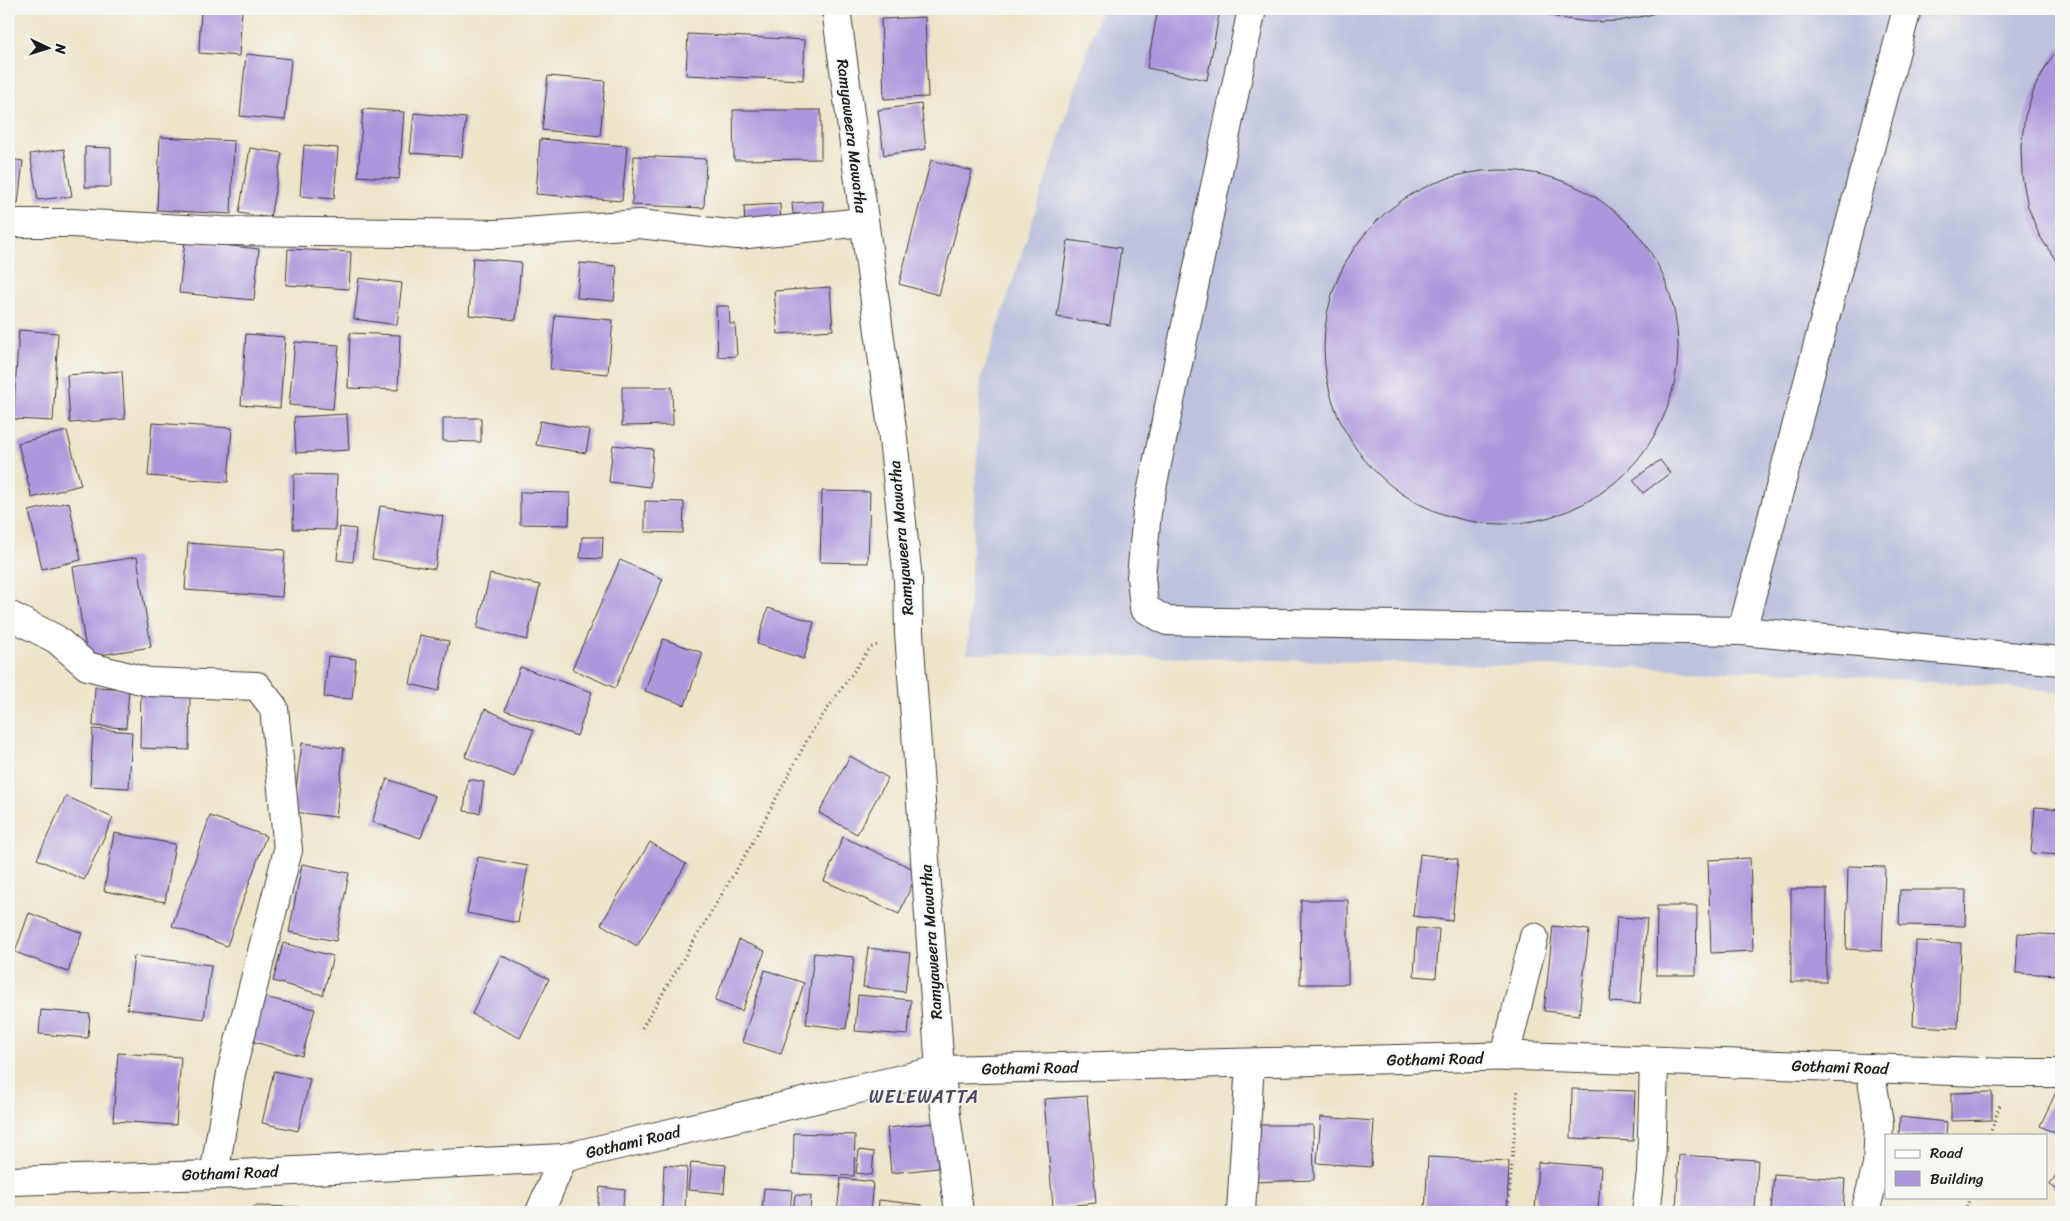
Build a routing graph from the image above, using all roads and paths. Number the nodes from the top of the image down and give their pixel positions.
1 (836, 9) edge
2 (1252, 9) edge
3 (1906, 9) edge
4 (863, 222) junction
5 (9, 223) edge
6 (9, 615) edge
7 (1742, 631) junction
8 (909, 633) junction
9 (2061, 661) edge
10 (1534, 937) dead end
11 (642, 1028) dead end
12 (1513, 1057) junction
13 (1654, 1061) junction
14 (1250, 1063) junction
15 (1870, 1068) junction
16 (940, 1070) junction
17 (2061, 1072) edge
18 (563, 1158) junction
19 (214, 1174) junction
20 (9, 1181) edge
21 (1970, 1198) edge
22 (540, 1212) edge
23 (959, 1212) edge
24 (1241, 1212) edge
25 (1508, 1212) edge
26 (1646, 1212) edge
27 (1865, 1212) edge
28 (1965, 1212) edge

1 - 4 street, Ramyaweera Mawatha
2 - 7 street
3 - 7 street
4 - 5 street
4 - 8 street, Ramyaweera Mawatha
6 - 19 street
7 - 9 street
8 - 11 path
8 - 16 street, Ramyaweera Mawatha
10 - 12 street
12 - 13 street, Gothami Road
12 - 14 street, Gothami Road
12 - 25 path
13 - 15 street, Gothami Road
13 - 26 street
14 - 16 street, Gothami Road
14 - 24 street
15 - 17 street, Gothami Road
15 - 27 street
16 - 18 street, Gothami Road
16 - 23 street, Ramyaweera Mawatha
18 - 19 street, Gothami Road
18 - 22 street
19 - 20 street, Gothami Road
21 - 28 path

